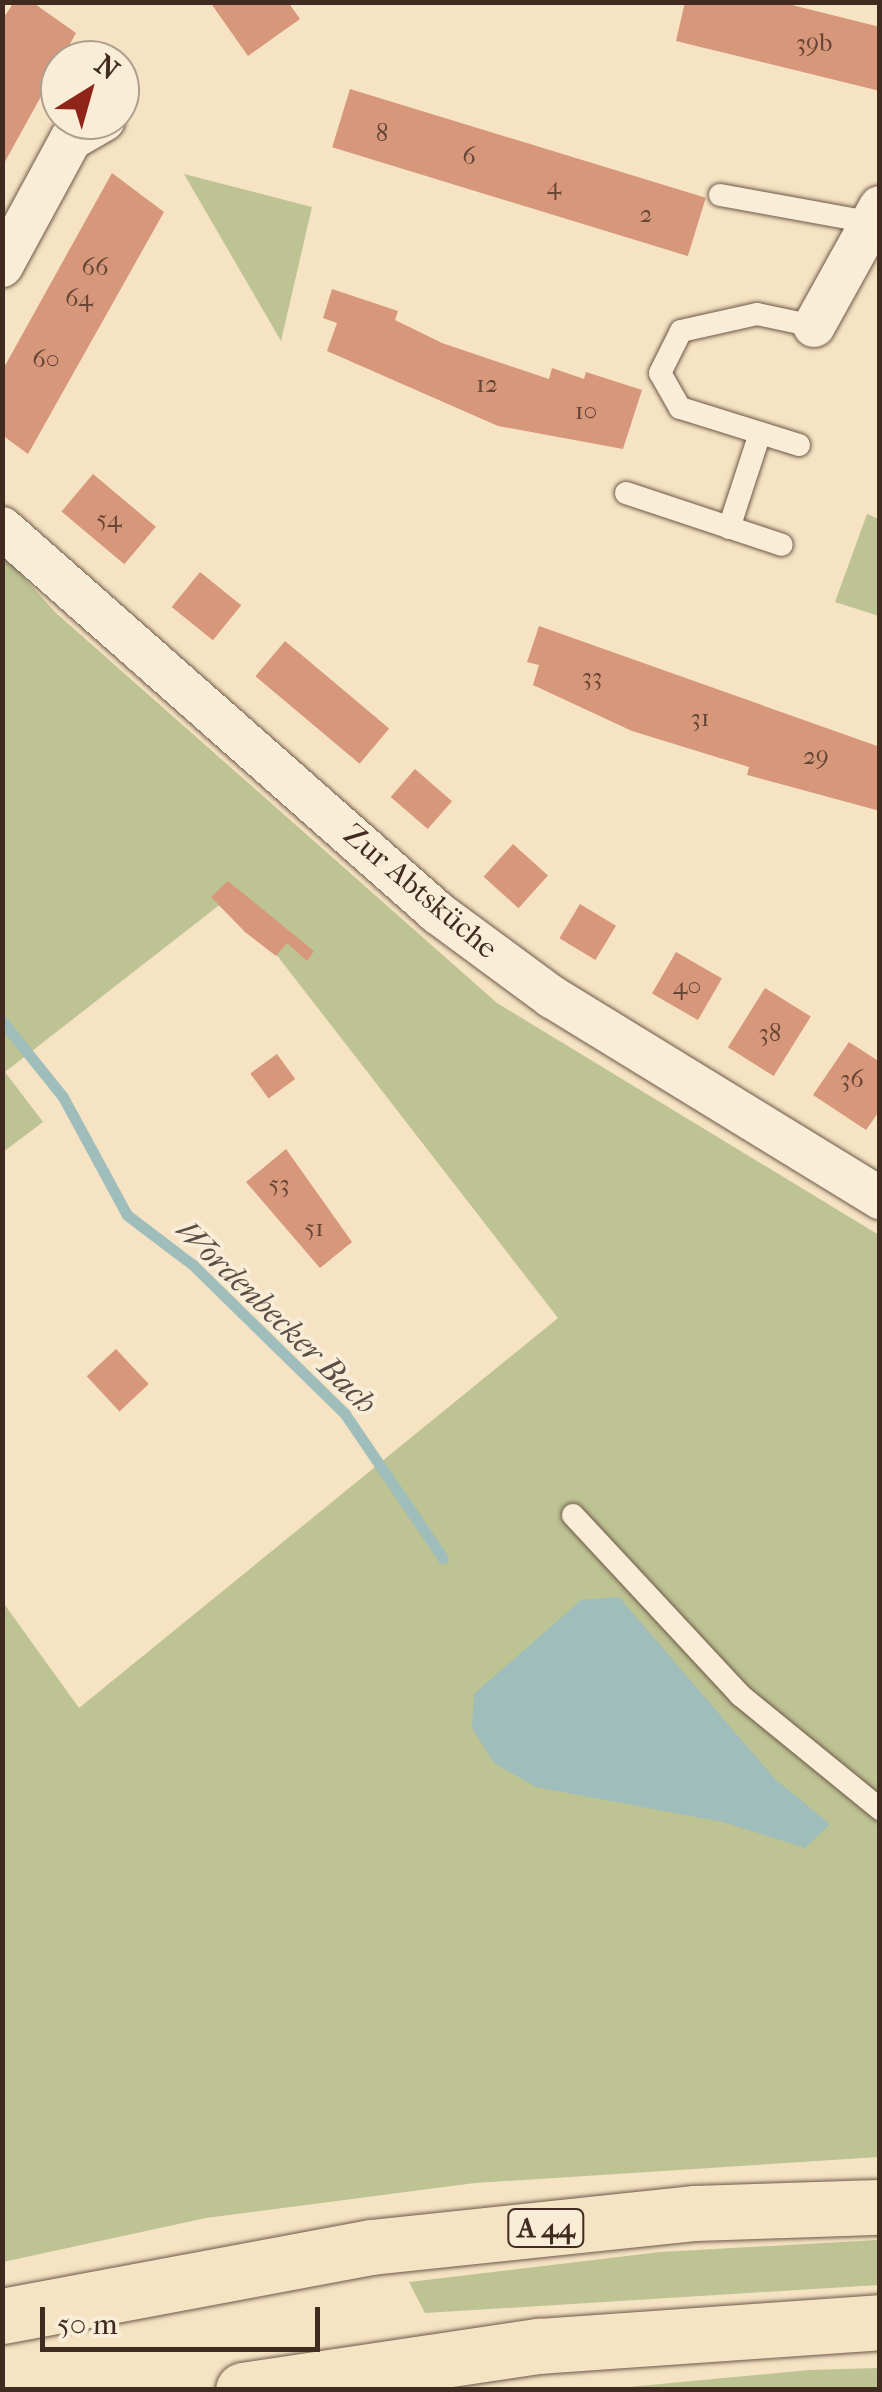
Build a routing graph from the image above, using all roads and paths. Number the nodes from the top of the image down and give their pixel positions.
1 (72, 140) edge
2 (720, 194) dead end
3 (874, 215) edge
4 (2, 266) edge
5 (814, 326) joint
6 (760, 433) junction
7 (799, 445) dead end
8 (626, 493) dead end
9 (2, 528) edge
10 (729, 528) junction
11 (782, 545) dead end
12 (880, 1198) edge
13 (574, 1516) dead end
14 (880, 1809) edge
15 (880, 2207) edge
16 (2, 2316) edge
17 (880, 2322) edge
18 (242, 2390) edge

1 - 4 street
2 - 3 lane
3 - 5 street
5 - 6 lane
6 - 7 lane
6 - 10 lane
8 - 10 lane
9 - 12 street, Zur Abtsküche
10 - 11 lane
13 - 14 lane
15 - 16 highway, A 44
17 - 18 highway

